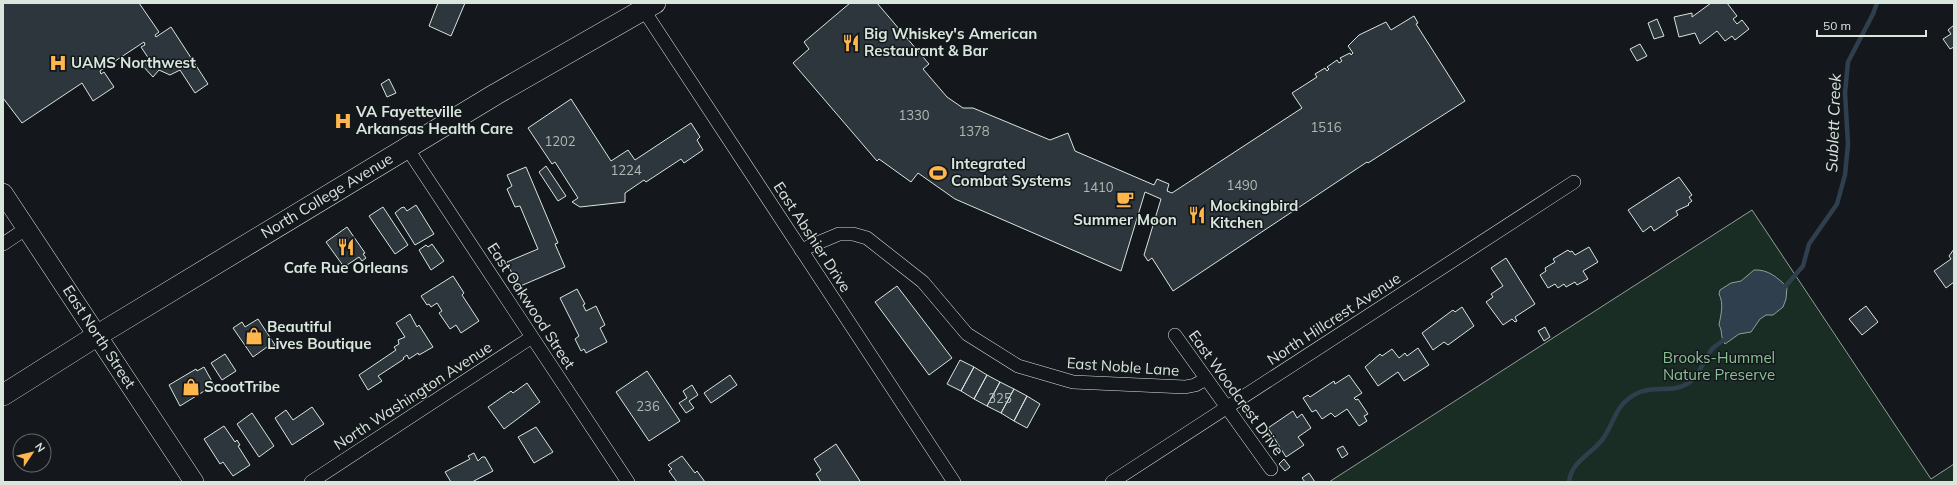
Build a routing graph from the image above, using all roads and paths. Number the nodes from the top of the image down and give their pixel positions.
1 (649, 6) edge
2 (408, 148) junction
3 (1574, 182) dead end
4 (3, 193) edge
5 (27, 228) junction
6 (3, 244) edge
7 (802, 250) junction
8 (98, 335) junction
9 (1175, 335) dead end
10 (532, 337) junction
11 (1206, 379) junction
12 (3, 395) edge
13 (1227, 408) junction
14 (1271, 469) dead end
15 (194, 482) edge
16 (311, 482) edge
17 (628, 482) edge
18 (954, 482) edge
19 (1112, 482) edge

1 - 2 main road, North College Avenue
1 - 7 street, East Abshier Drive
2 - 8 main road, North College Avenue
2 - 10 street, East Oakwood Street
3 - 13 street, North Hillcrest Avenue
4 - 5 main road, East North Street
5 - 6 street
5 - 8 main road, East North Street
7 - 11 street, East Noble Lane
7 - 18 street, East Abshier Drive
8 - 12 main road, North College Avenue
8 - 15 main road, East North Street
9 - 11 street, East Woodcrest Drive
10 - 16 street, North Washington Avenue
10 - 17 street, East Oakwood Street
11 - 13 street, East Woodcrest Drive
13 - 14 street, East Woodcrest Drive
13 - 19 street, North Hillcrest Avenue

